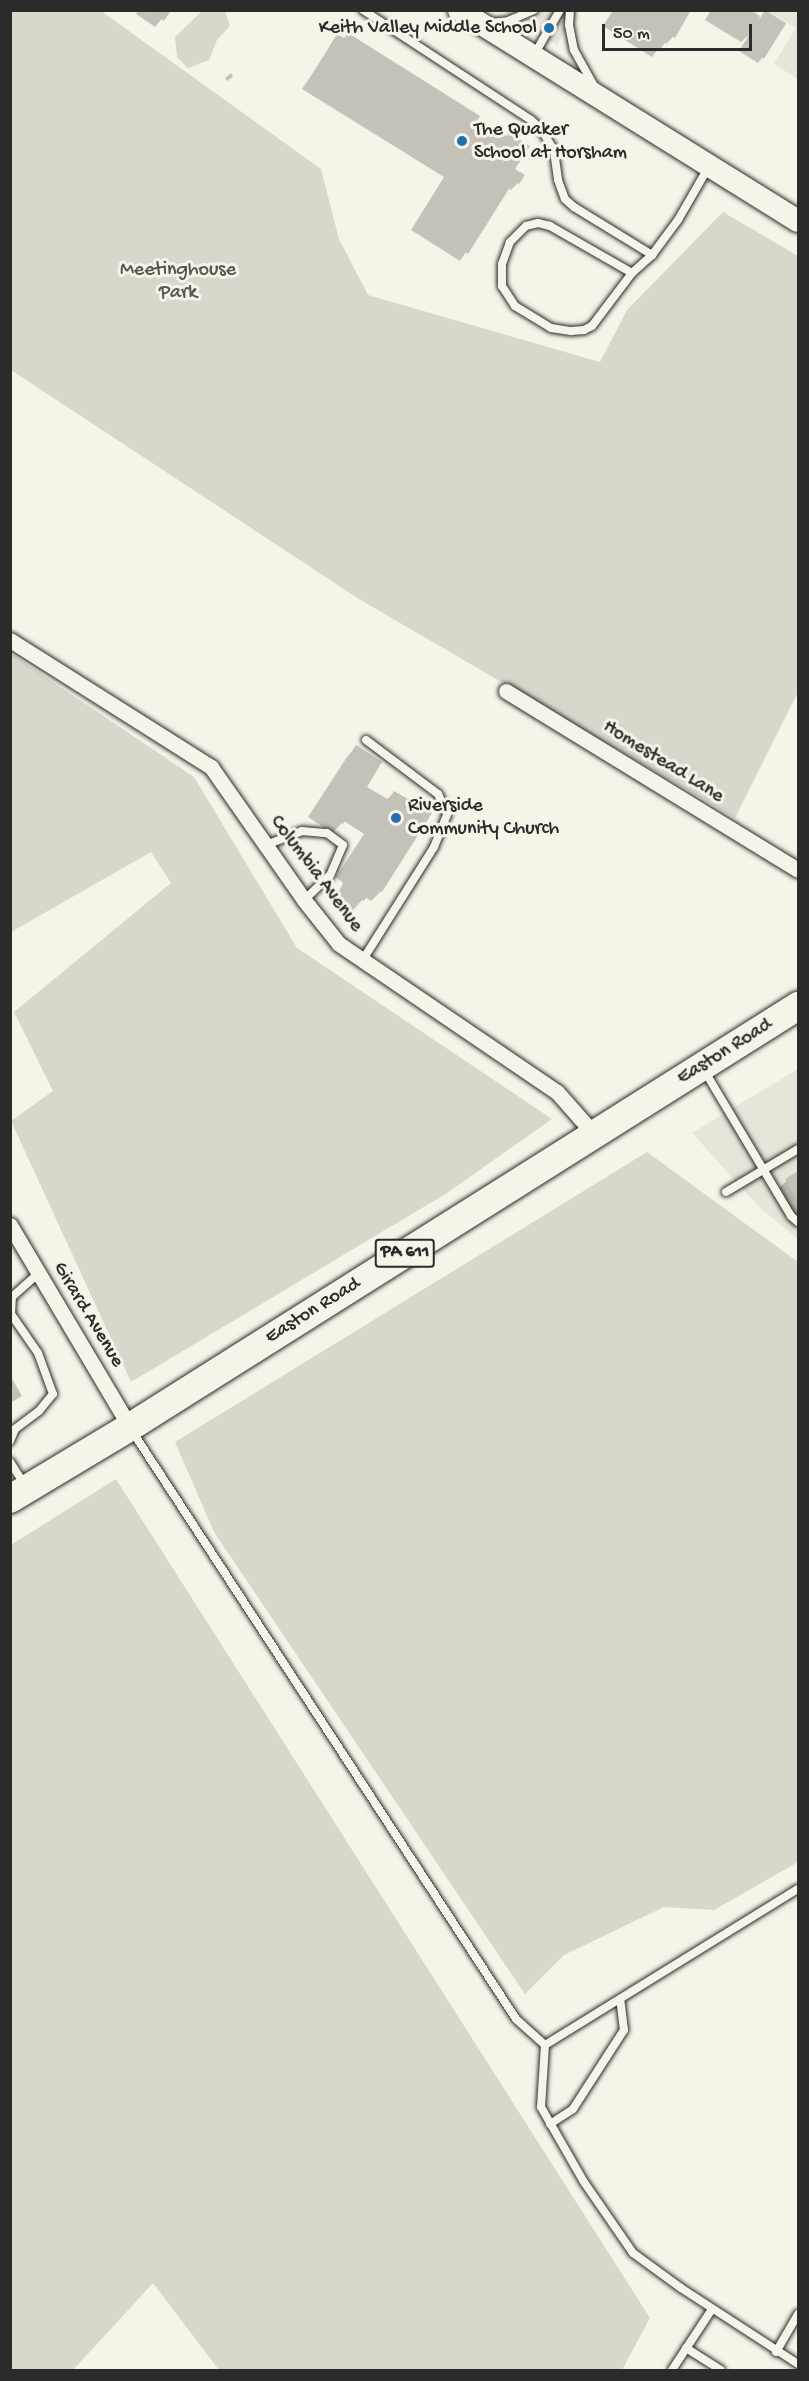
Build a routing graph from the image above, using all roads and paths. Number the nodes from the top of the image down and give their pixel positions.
1 (363, 10) edge
2 (459, 10) edge
3 (534, 10) edge
4 (560, 10) edge
5 (570, 10) edge
6 (482, 24) junction
7 (533, 57) junction
8 (598, 95) junction
9 (709, 166) junction
10 (798, 221) edge
11 (652, 255) junction
12 (632, 273) junction
13 (10, 640) edge
14 (506, 691) dead end
15 (366, 740) dead end
16 (266, 846) junction
17 (798, 870) edge
18 (304, 900) junction
19 (363, 961) junction
20 (798, 1006) edge
21 (702, 1066) junction
22 (593, 1133) junction
23 (798, 1149) edge
24 (763, 1169) junction
25 (726, 1192) dead end
26 (798, 1222) edge
27 (10, 1225) edge
28 (39, 1273) junction
29 (130, 1427) junction
30 (10, 1441) edge
31 (10, 1462) edge
32 (19, 1494) edge
33 (798, 1888) edge
34 (620, 1999) junction
35 (545, 2045) junction
36 (550, 2124) junction
37 (712, 2309) junction
38 (798, 2314) edge
39 (686, 2348) junction
40 (776, 2352) junction
41 (798, 2364) edge
42 (672, 2370) edge
43 (721, 2370) edge

1 - 11 lane
2 - 6 street
3 - 6 lane
4 - 7 lane
5 - 8 lane
6 - 7 street
7 - 8 street
8 - 9 street
9 - 10 street
9 - 11 lane
11 - 12 lane
12 - 12 lane
13 - 16 street, Columbia Avenue
14 - 17 street, Homestead Lane
15 - 19 lane
16 - 18 street, Columbia Avenue
16 - 18 lane
18 - 19 street, Columbia Avenue
19 - 22 street, Columbia Avenue
20 - 21 highway, Easton Road / PA 611
21 - 22 highway, Easton Road / PA 611
21 - 24 lane
22 - 29 highway, Easton Road / PA 611
23 - 24 lane
24 - 25 lane
24 - 26 lane
27 - 28 street, Girard Avenue
28 - 29 street, Girard Avenue
28 - 30 lane
29 - 32 highway, Easton Road / PA 611
29 - 35 lane
31 - 32 lane
33 - 34 lane
34 - 35 lane
34 - 36 lane
35 - 36 lane
36 - 37 lane
37 - 39 lane
37 - 40 lane
38 - 40 lane
39 - 42 lane
39 - 43 lane
40 - 41 lane

